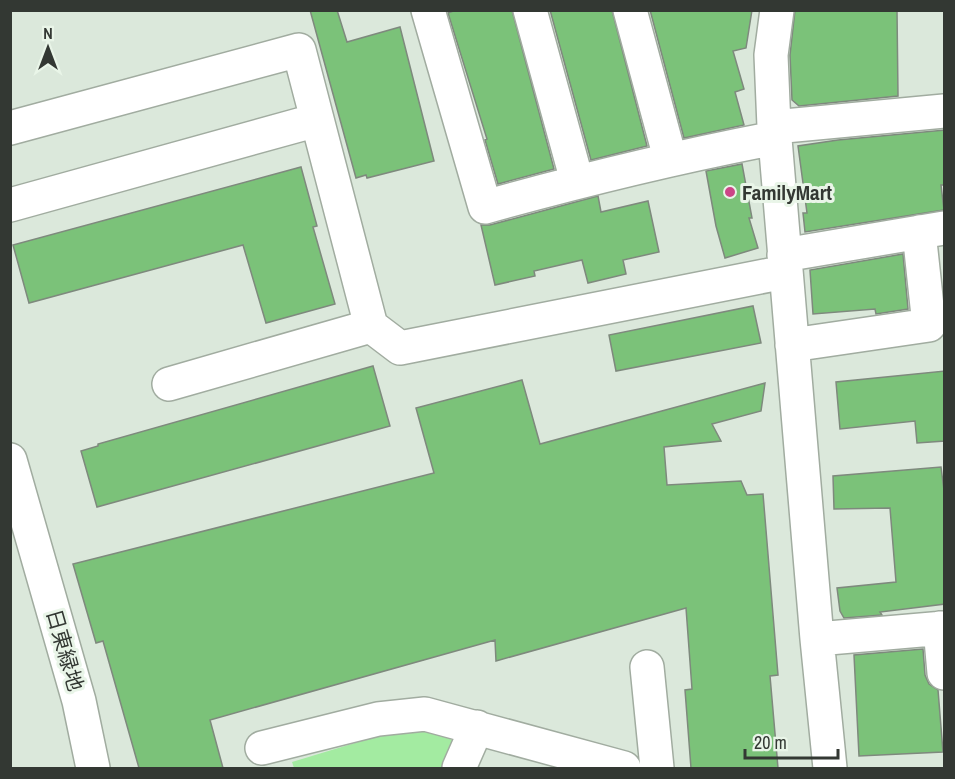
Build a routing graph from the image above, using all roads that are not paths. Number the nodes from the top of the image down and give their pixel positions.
1 (428, 10) edge
2 (530, 10) edge
3 (630, 10) edge
4 (777, 10) edge
5 (945, 111) edge
6 (317, 120) junction
7 (10, 128) edge
8 (774, 132) junction
9 (670, 158) junction
10 (577, 181) junction
11 (10, 205) edge
12 (932, 230) edge
13 (784, 263) junction
14 (934, 265) edge
15 (371, 326) junction
16 (792, 345) junction
17 (169, 384) dead end
18 (10, 460) edge
19 (942, 628) edge
20 (817, 639) junction
21 (646, 667) dead end
22 (945, 673) edge
23 (477, 727) junction
24 (262, 748) dead end
25 (93, 768) edge
26 (459, 768) edge
27 (624, 768) edge
28 (657, 768) edge
29 (830, 768) edge

1 - 10 street
2 - 10 street
3 - 9 street
4 - 8 street
5 - 8 street
6 - 7 street
6 - 11 street
6 - 15 street
8 - 9 street
8 - 13 street
9 - 10 street
12 - 13 street
12 - 14 street
13 - 15 street
13 - 16 street
14 - 16 street
15 - 17 street
16 - 20 street
18 - 25 street, 日東緑地
19 - 20 street
19 - 22 street
20 - 29 street
21 - 28 street
23 - 24 street
23 - 26 street
23 - 27 street

